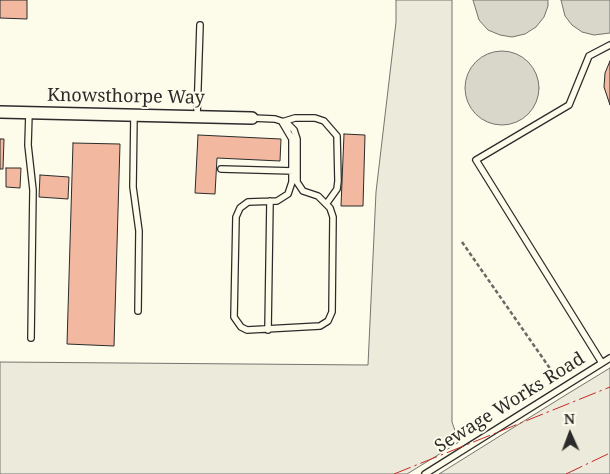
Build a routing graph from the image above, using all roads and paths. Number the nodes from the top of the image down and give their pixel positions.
1 (200, 25) dead end
2 (610, 45) edge
3 (0, 112) edge
4 (29, 113) junction
5 (134, 115) junction
6 (197, 116) junction
7 (252, 118) joint
8 (282, 122) junction
9 (222, 169) dead end
10 (295, 171) junction
11 (270, 202) junction
12 (327, 203) junction
13 (462, 242) dead end
14 (138, 311) dead end
15 (268, 330) junction
16 (31, 338) dead end
17 (610, 358) edge
18 (602, 363) junction
19 (563, 388) junction
20 (425, 474) edge

1 - 6 lane
2 - 18 lane
3 - 4 street, Knowsthorpe Way
4 - 5 street, Knowsthorpe Way
4 - 16 lane
5 - 6 street, Knowsthorpe Way
5 - 14 lane
6 - 7 street, Knowsthorpe Way
7 - 8 lane
8 - 10 lane
8 - 12 lane
9 - 10 lane
10 - 11 lane
10 - 12 lane
11 - 15 lane
11 - 15 lane
12 - 15 lane
13 - 19 path
17 - 18 lane, Sewage Works Road
18 - 19 lane, Sewage Works Road
19 - 20 lane, Sewage Works Road

